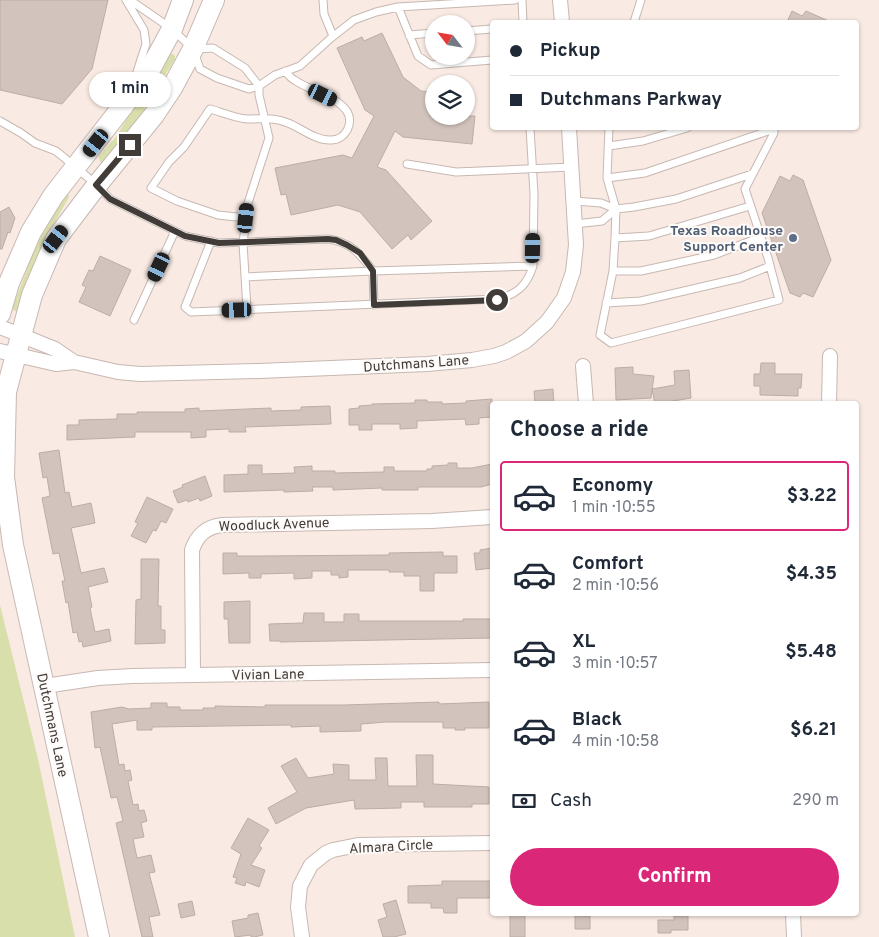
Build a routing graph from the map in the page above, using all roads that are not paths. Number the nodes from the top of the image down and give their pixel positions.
1 (126, 0) edge
2 (130, 0) edge
3 (183, 0) edge
4 (214, 0) edge
5 (323, 0) edge
6 (516, 0) edge
7 (522, 0) edge
8 (560, 0) edge
9 (641, 0) edge
10 (398, 8) junction
11 (523, 20) edge
12 (562, 20) edge
13 (635, 20) edge
14 (172, 29) junction
15 (490, 29) edge
16 (475, 30) edge
17 (425, 34) edge
18 (409, 35) junction
19 (333, 36) junction
20 (193, 49) junction
21 (490, 60) edge
22 (285, 71) junction
23 (259, 86) junction
24 (128, 100) junction
25 (264, 117) junction
26 (0, 122) edge
27 (530, 130) edge
28 (569, 130) edge
29 (609, 130) edge
30 (680, 130) edge
31 (768, 130) edge
32 (774, 130) edge
33 (608, 146) junction
34 (407, 164) dead end
35 (572, 167) junction
36 (76, 168) junction
37 (532, 170) junction
38 (752, 174) junction
39 (607, 178) junction
40 (96, 185) junction
41 (574, 201) junction
42 (750, 206) junction
43 (616, 209) junction
44 (246, 218) junction
45 (575, 224) junction
46 (175, 231) junction
47 (761, 237) junction
48 (615, 238) junction
49 (211, 241) junction
50 (244, 243) junction
51 (533, 266) junction
52 (770, 266) junction
53 (373, 271) junction
54 (613, 271) junction
55 (245, 277) junction
56 (606, 303) junction
57 (374, 305) junction
58 (247, 309) junction
59 (0, 314) edge
60 (134, 320) dead end
61 (0, 327) edge
62 (21, 335) junction
63 (8, 353) edge
64 (830, 356) dead end
65 (74, 362) junction
66 (583, 366) dead end
67 (586, 401) edge
68 (829, 401) edge
69 (5, 506) edge
70 (490, 517) edge
71 (490, 670) edge
72 (193, 674) junction
73 (44, 686) junction
74 (490, 843) edge
75 (793, 916) edge
76 (99, 937) edge
77 (302, 937) edge
78 (794, 937) edge

1 - 24 lane
2 - 14 lane
3 - 14 main road
4 - 20 main road, Dutchmans Lane
5 - 19 lane
6 - 10 lane
7 - 11 lane
8 - 12 street
9 - 13 lane
10 - 18 lane
10 - 19 lane
14 - 20 lane
14 - 24 main road
15 - 16 lane
17 - 18 lane
18 - 21 lane
19 - 22 lane
20 - 23 lane
20 - 23 lane
20 - 40 main road, Dutchmans Lane
22 - 23 lane
22 - 25 lane
23 - 25 lane
24 - 36 main road
25 - 44 lane
25 - 44 lane
26 - 36 lane
27 - 37 lane
28 - 35 street, Dutchmans Lane
29 - 33 lane
30 - 33 lane
31 - 39 lane
32 - 38 lane
33 - 39 lane
34 - 37 lane
35 - 37 lane
35 - 41 street, Dutchmans Lane
36 - 40 lane
36 - 59 main road
37 - 51 lane
38 - 42 lane
38 - 43 lane
39 - 43 lane
40 - 46 lane
40 - 62 main road, Dutchmans Lane
41 - 43 lane
41 - 45 street, Dutchmans Lane
42 - 47 lane
42 - 48 lane
43 - 45 lane
43 - 48 lane
44 - 50 lane
45 - 65 street, Dutchmans Lane
46 - 49 lane
46 - 60 lane
47 - 52 lane
47 - 54 lane
48 - 54 lane
49 - 50 lane
49 - 58 lane
50 - 53 lane
50 - 55 lane
51 - 53 lane
51 - 57 lane
52 - 56 lane
52 - 56 lane
53 - 55 lane
53 - 57 lane
54 - 56 lane
55 - 58 lane
57 - 58 lane
61 - 62 street, Dutchmans Lane
62 - 63 main road, Dutchmans Lane
62 - 65 street, Dutchmans Lane
63 - 65 street, Dutchmans Lane
63 - 69 main road, Dutchmans Lane
64 - 68 street
66 - 67 street
69 - 73 main road, Dutchmans Lane
70 - 72 street, Woodluck Avenue
71 - 72 street, Vivian Lane
72 - 73 street, Vivian Lane
73 - 76 main road, Dutchmans Lane
74 - 77 street, Almara Circle
75 - 78 street

